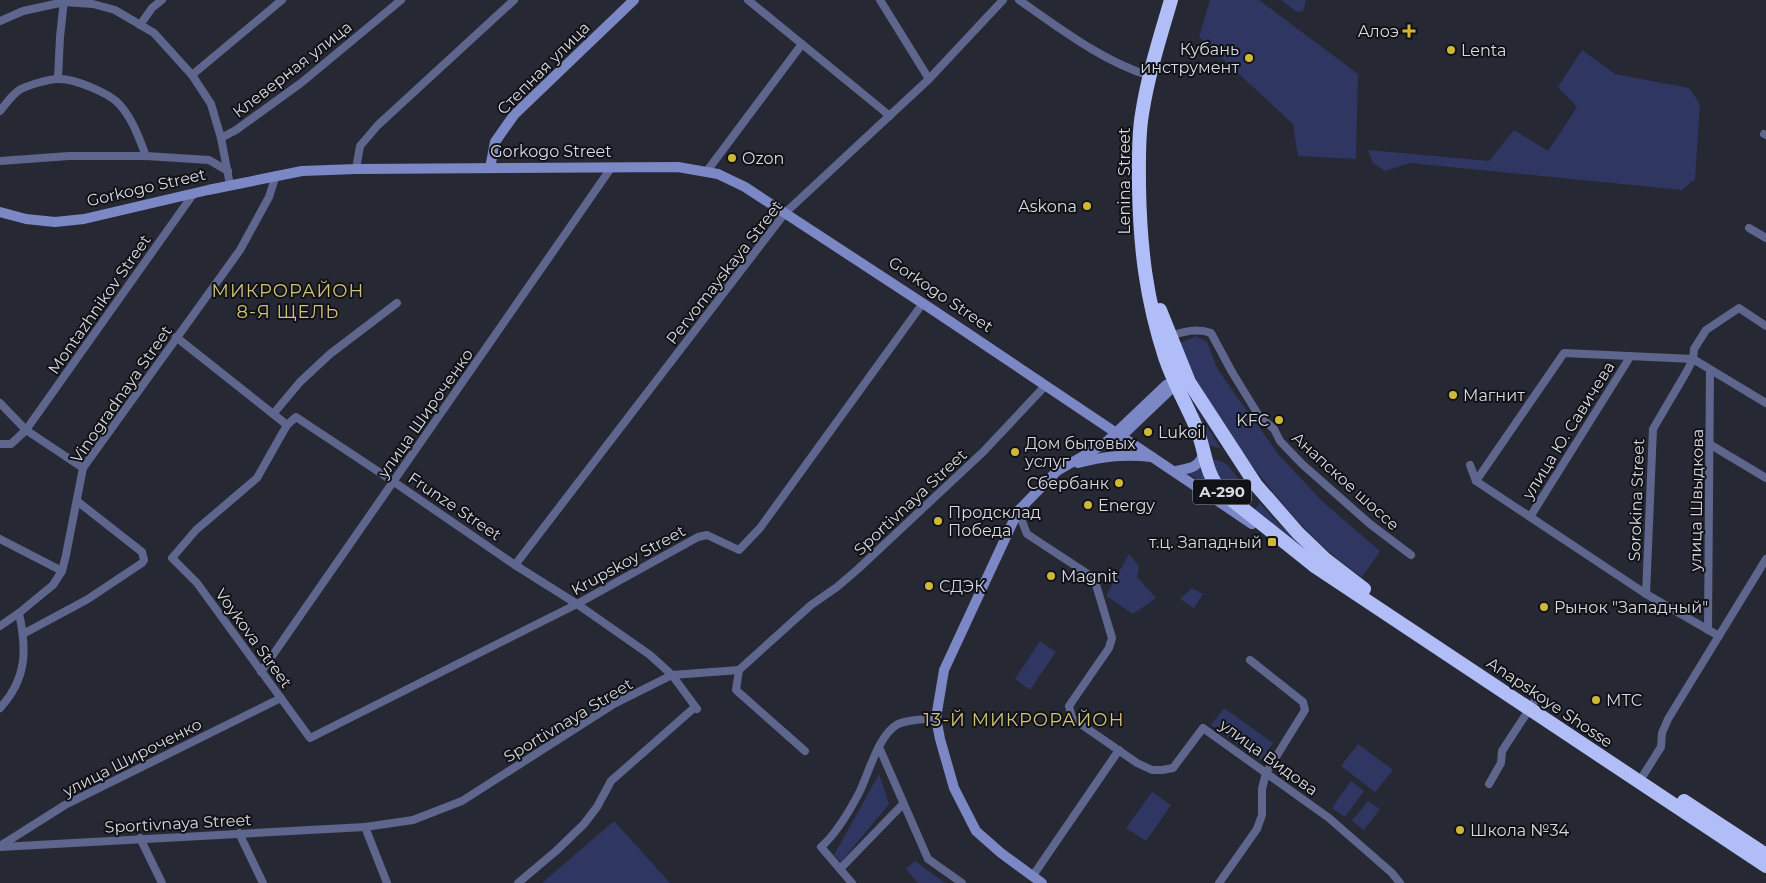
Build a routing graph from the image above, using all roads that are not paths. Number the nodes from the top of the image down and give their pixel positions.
1 (162, 0) edge
2 (282, 0) edge
3 (401, 0) edge
4 (514, 0) edge
5 (634, 0) edge
6 (748, 0) edge
7 (880, 0) edge
8 (1002, 0) edge
9 (1019, 0) edge
10 (1171, 0) edge
11 (64, 1) edge
12 (0, 21) edge
13 (140, 25) junction
14 (802, 44) junction
15 (192, 74) junction
16 (1150, 76) junction
17 (58, 78) junction
18 (929, 79) junction
19 (0, 111) edge
20 (890, 116) junction
21 (221, 138) junction
22 (146, 156) junction
23 (0, 161) edge
24 (356, 168) junction
25 (490, 168) junction
26 (610, 168) junction
27 (228, 171) junction
28 (707, 171) junction
29 (276, 175) junction
30 (230, 185) junction
31 (194, 193) junction
32 (0, 212) edge
33 (785, 213) junction
34 (1749, 228) dead end
35 (1766, 238) edge
36 (1145, 274) junction
37 (397, 302) dead end
38 (923, 303) junction
39 (1766, 326) edge
40 (1170, 337) junction
41 (176, 338) junction
42 (1630, 357) junction
43 (1166, 359) junction
44 (1693, 359) junction
45 (1710, 370) junction
46 (1180, 377) junction
47 (1046, 385) junction
48 (1156, 394) junction
49 (0, 403) edge
50 (1766, 403) edge
51 (274, 413) junction
52 (287, 424) junction
53 (26, 430) junction
54 (1119, 434) junction
55 (0, 444) edge
56 (1711, 445) junction
57 (1205, 452) junction
58 (1155, 457) junction
59 (1470, 465) dead end
60 (1065, 467) junction
61 (83, 468) junction
62 (1176, 471) junction
63 (1766, 478) edge
64 (394, 482) junction
65 (1476, 482) junction
66 (77, 501) junction
67 (1018, 511) junction
68 (1530, 517) junction
69 (0, 539) edge
70 (1411, 555) dead end
71 (1766, 559) edge
72 (515, 565) junction
73 (1316, 567) junction
74 (62, 570) junction
75 (1646, 594) junction
76 (577, 604) junction
77 (1394, 610) junction
78 (19, 613) junction
79 (0, 626) edge
80 (1708, 630) junction
81 (23, 634) junction
82 (1719, 636) junction
83 (1250, 660) dead end
84 (739, 670) junction
85 (261, 672) junction
86 (672, 675) junction
87 (280, 698) junction
88 (1532, 706) junction
89 (0, 708) edge
90 (936, 718) junction
91 (310, 738) joint
92 (879, 747) junction
93 (1119, 750) junction
94 (805, 751) dead end
95 (1266, 773) junction
96 (1644, 774) junction
97 (1489, 784) dead end
98 (903, 804) junction
99 (364, 827) junction
100 (239, 833) junction
101 (140, 838) junction
102 (0, 847) edge
103 (1766, 855) edge
104 (1766, 866) edge
105 (840, 869) junction
106 (1032, 877) junction
107 (162, 883) edge
108 (263, 883) edge
109 (387, 883) edge
110 (518, 883) edge
111 (852, 883) edge
112 (962, 883) edge
113 (1042, 883) edge
114 (1220, 883) edge
115 (1400, 883) edge

1 - 13 street
2 - 15 street
3 - 21 street, Клеверная улица
4 - 24 street
5 - 25 main road, Степная улица
6 - 14 street
7 - 18 street
8 - 18 street, Pervomayskaya Street
9 - 16 street
10 - 16 highway, Lenina Street / А-290
11 - 12 street
11 - 13 street
11 - 17 street
13 - 15 street
14 - 20 street
14 - 28 street
15 - 21 street
16 - 36 highway, Lenina Street / А-290
17 - 19 street
17 - 22 street
18 - 20 street, Pervomayskaya Street
20 - 33 street, Pervomayskaya Street
21 - 27 street
22 - 23 street
22 - 27 street
24 - 25 main road, Gorkogo Street
24 - 29 main road, Gorkogo Street
25 - 26 main road, Gorkogo Street
26 - 28 main road, Gorkogo Street
26 - 64 street, улица Широченко
27 - 30 street
28 - 33 main road, Gorkogo Street
29 - 30 main road, Gorkogo Street
29 - 41 street, Vinogradnaya Street
30 - 31 main road, Gorkogo Street
31 - 32 main road, Gorkogo Street
31 - 53 street, Montazhnikov Street
33 - 38 main road, Gorkogo Street
33 - 72 street, Pervomayskaya Street
34 - 35 street
36 - 40 highway, А-290
36 - 43 highway, А-290
37 - 51 street
38 - 47 main road, Gorkogo Street
38 - 76 street, Krupskoy Street
39 - 44 street, Sorokina Street
40 - 46 highway, А-290
40 - 70 street, Анапское шоссе
41 - 51 street
41 - 61 street, Vinogradnaya Street
42 - 44 street
42 - 65 street
42 - 68 street, улица Ю. Савичева
43 - 46 highway, А-290
43 - 48 main road
44 - 45 street
44 - 75 street, Sorokina Street
45 - 50 street
45 - 56 street, улица Швыдкова
46 - 48 main road
46 - 54 main road
46 - 57 highway, А-290
46 - 77 highway, А-290
46 - 77 main road
47 - 54 main road, Gorkogo Street
47 - 84 street, Sportivnaya Street
48 - 54 main road
49 - 53 street
51 - 52 street
52 - 64 street, Frunze Street
52 - 85 street, Voykova Street
53 - 55 street, Montazhnikov Street
53 - 61 street
54 - 58 main road
54 - 60 main road
56 - 63 street
56 - 80 street, улица Швыдкова
57 - 62 main road
57 - 73 highway, А-290
58 - 60 main road
58 - 62 main road
59 - 65 street
60 - 67 main road
61 - 66 street, Vinogradnaya Street
62 - 73 main road
64 - 72 street, Frunze Street
64 - 85 street, улица Широченко
65 - 68 street
66 - 74 street, Vinogradnaya Street
66 - 81 street
67 - 90 main road
67 - 93 street, улица Видова
68 - 75 street
69 - 74 street
71 - 82 street
72 - 76 street, Frunze Street
73 - 88 highway, Anapskoye Shosse
74 - 78 street, Vinogradnaya Street
75 - 80 street
76 - 86 street, Frunze Street
76 - 91 street, Krupskoy Street
77 - 88 highway
78 - 79 street, Vinogradnaya Street
78 - 81 street
80 - 82 street
81 - 89 street
82 - 96 street
83 - 95 street
84 - 86 street, Sportivnaya Street
84 - 94 street
85 - 87 street, Voykova Street
86 - 99 street, Sportivnaya Street
86 - 110 street, Frunze Street
87 - 91 street, Voykova Street
87 - 102 street, улица Широченко
88 - 96 highway, Anapskoye Shosse
88 - 97 street
88 - 104 highway, Anapskoye Shosse
90 - 92 street
90 - 106 main road
92 - 98 street
92 - 105 street
93 - 95 street, улица Видова
93 - 106 street
95 - 114 street
95 - 115 street
96 - 103 highway, Anapskoye Shosse
98 - 105 street
98 - 112 street
99 - 100 street, Sportivnaya Street
99 - 109 street
100 - 101 street, Sportivnaya Street
100 - 108 street
101 - 102 street, Sportivnaya Street
101 - 107 street
105 - 111 street
106 - 113 main road

